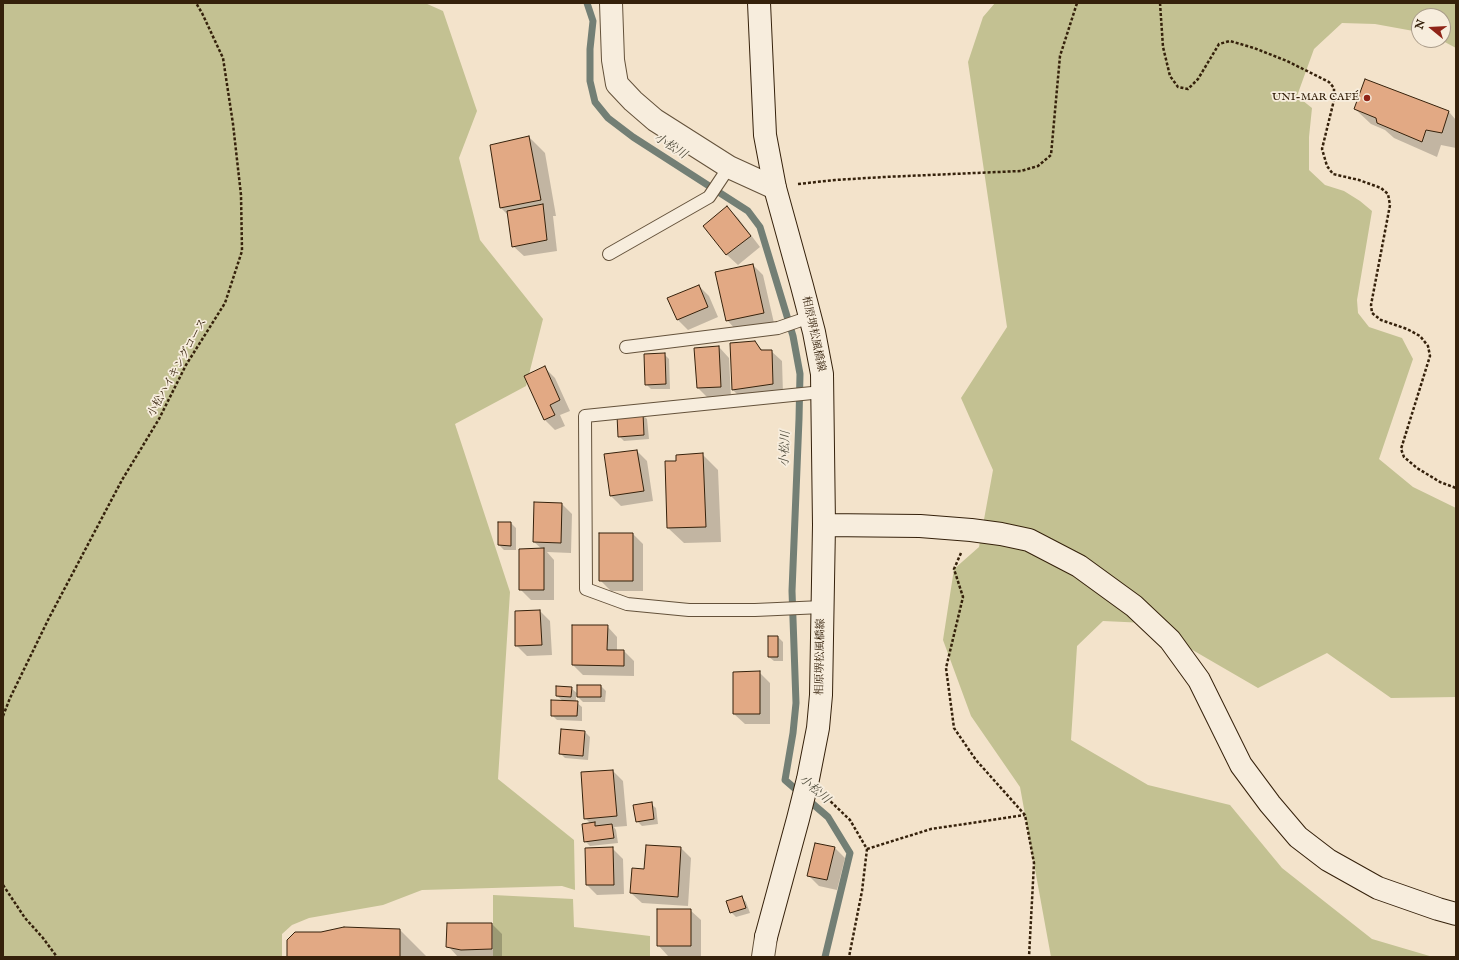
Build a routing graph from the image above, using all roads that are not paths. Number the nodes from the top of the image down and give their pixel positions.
1 (611, 3) edge
2 (758, 3) edge
3 (725, 174) junction
4 (775, 188) junction
5 (609, 254) dead end
6 (802, 320) junction
7 (626, 347) dead end
8 (813, 393) junction
9 (824, 525) junction
10 (812, 607) junction
11 (1456, 914) edge
12 (765, 947) edge

1 - 3 street
2 - 4 street, 相原堺松風橋線
3 - 4 street
3 - 5 lane
4 - 6 street, 相原堺松風橋線
6 - 7 lane
6 - 8 street, 相原堺松風橋線
8 - 9 street, 相原堺松風橋線
8 - 10 lane
9 - 10 street, 相原堺松風橋線
9 - 11 street
10 - 12 street, 相原堺松風橋線

